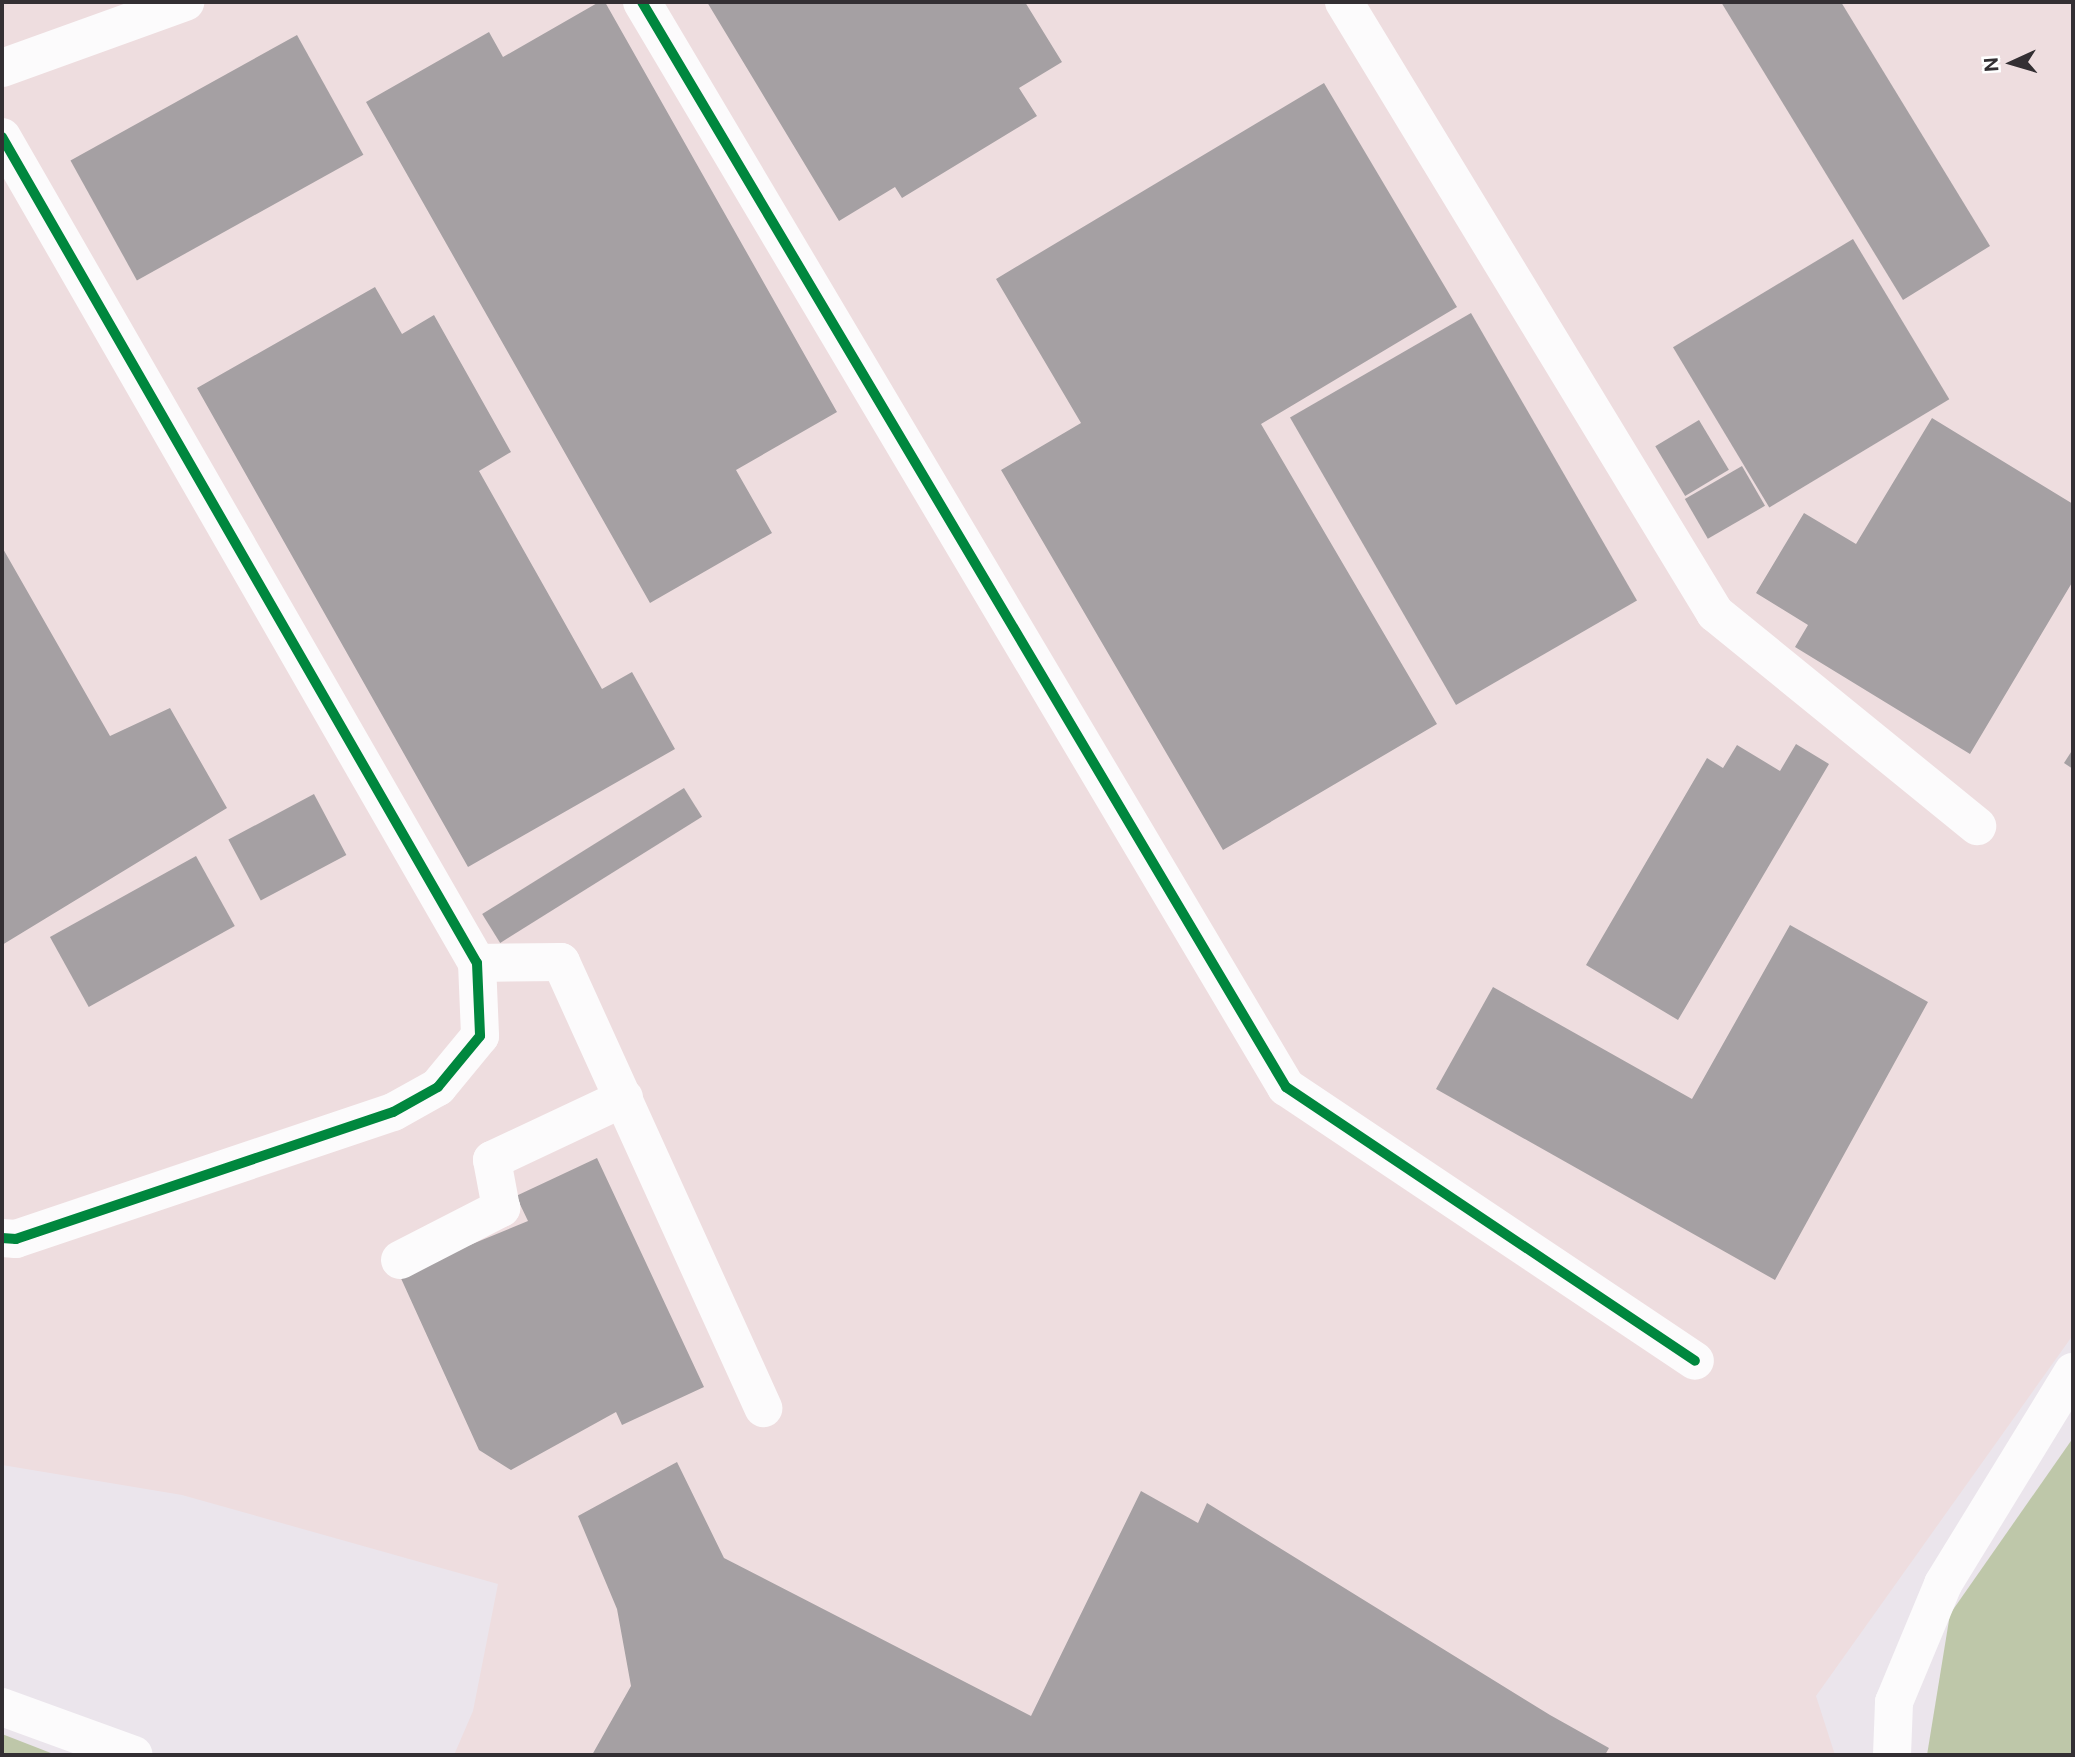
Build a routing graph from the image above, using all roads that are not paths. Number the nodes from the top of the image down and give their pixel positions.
1 (185, 2) edge
2 (642, 2) edge
3 (1344, 2) edge
4 (2, 68) edge
5 (2, 137) edge
6 (1977, 826) dead end
7 (477, 963) junction
8 (624, 1098) junction
9 (2, 1238) edge
10 (400, 1260) dead end
11 (1695, 1361) dead end
12 (2073, 1372) edge
13 (763, 1408) dead end
14 (2, 1707) edge
15 (134, 1755) edge
16 (1892, 1755) edge

1 - 4 street
2 - 11 street
3 - 6 street
5 - 7 street
7 - 8 street
7 - 9 street
8 - 10 street
8 - 13 street
12 - 16 street
14 - 15 street

